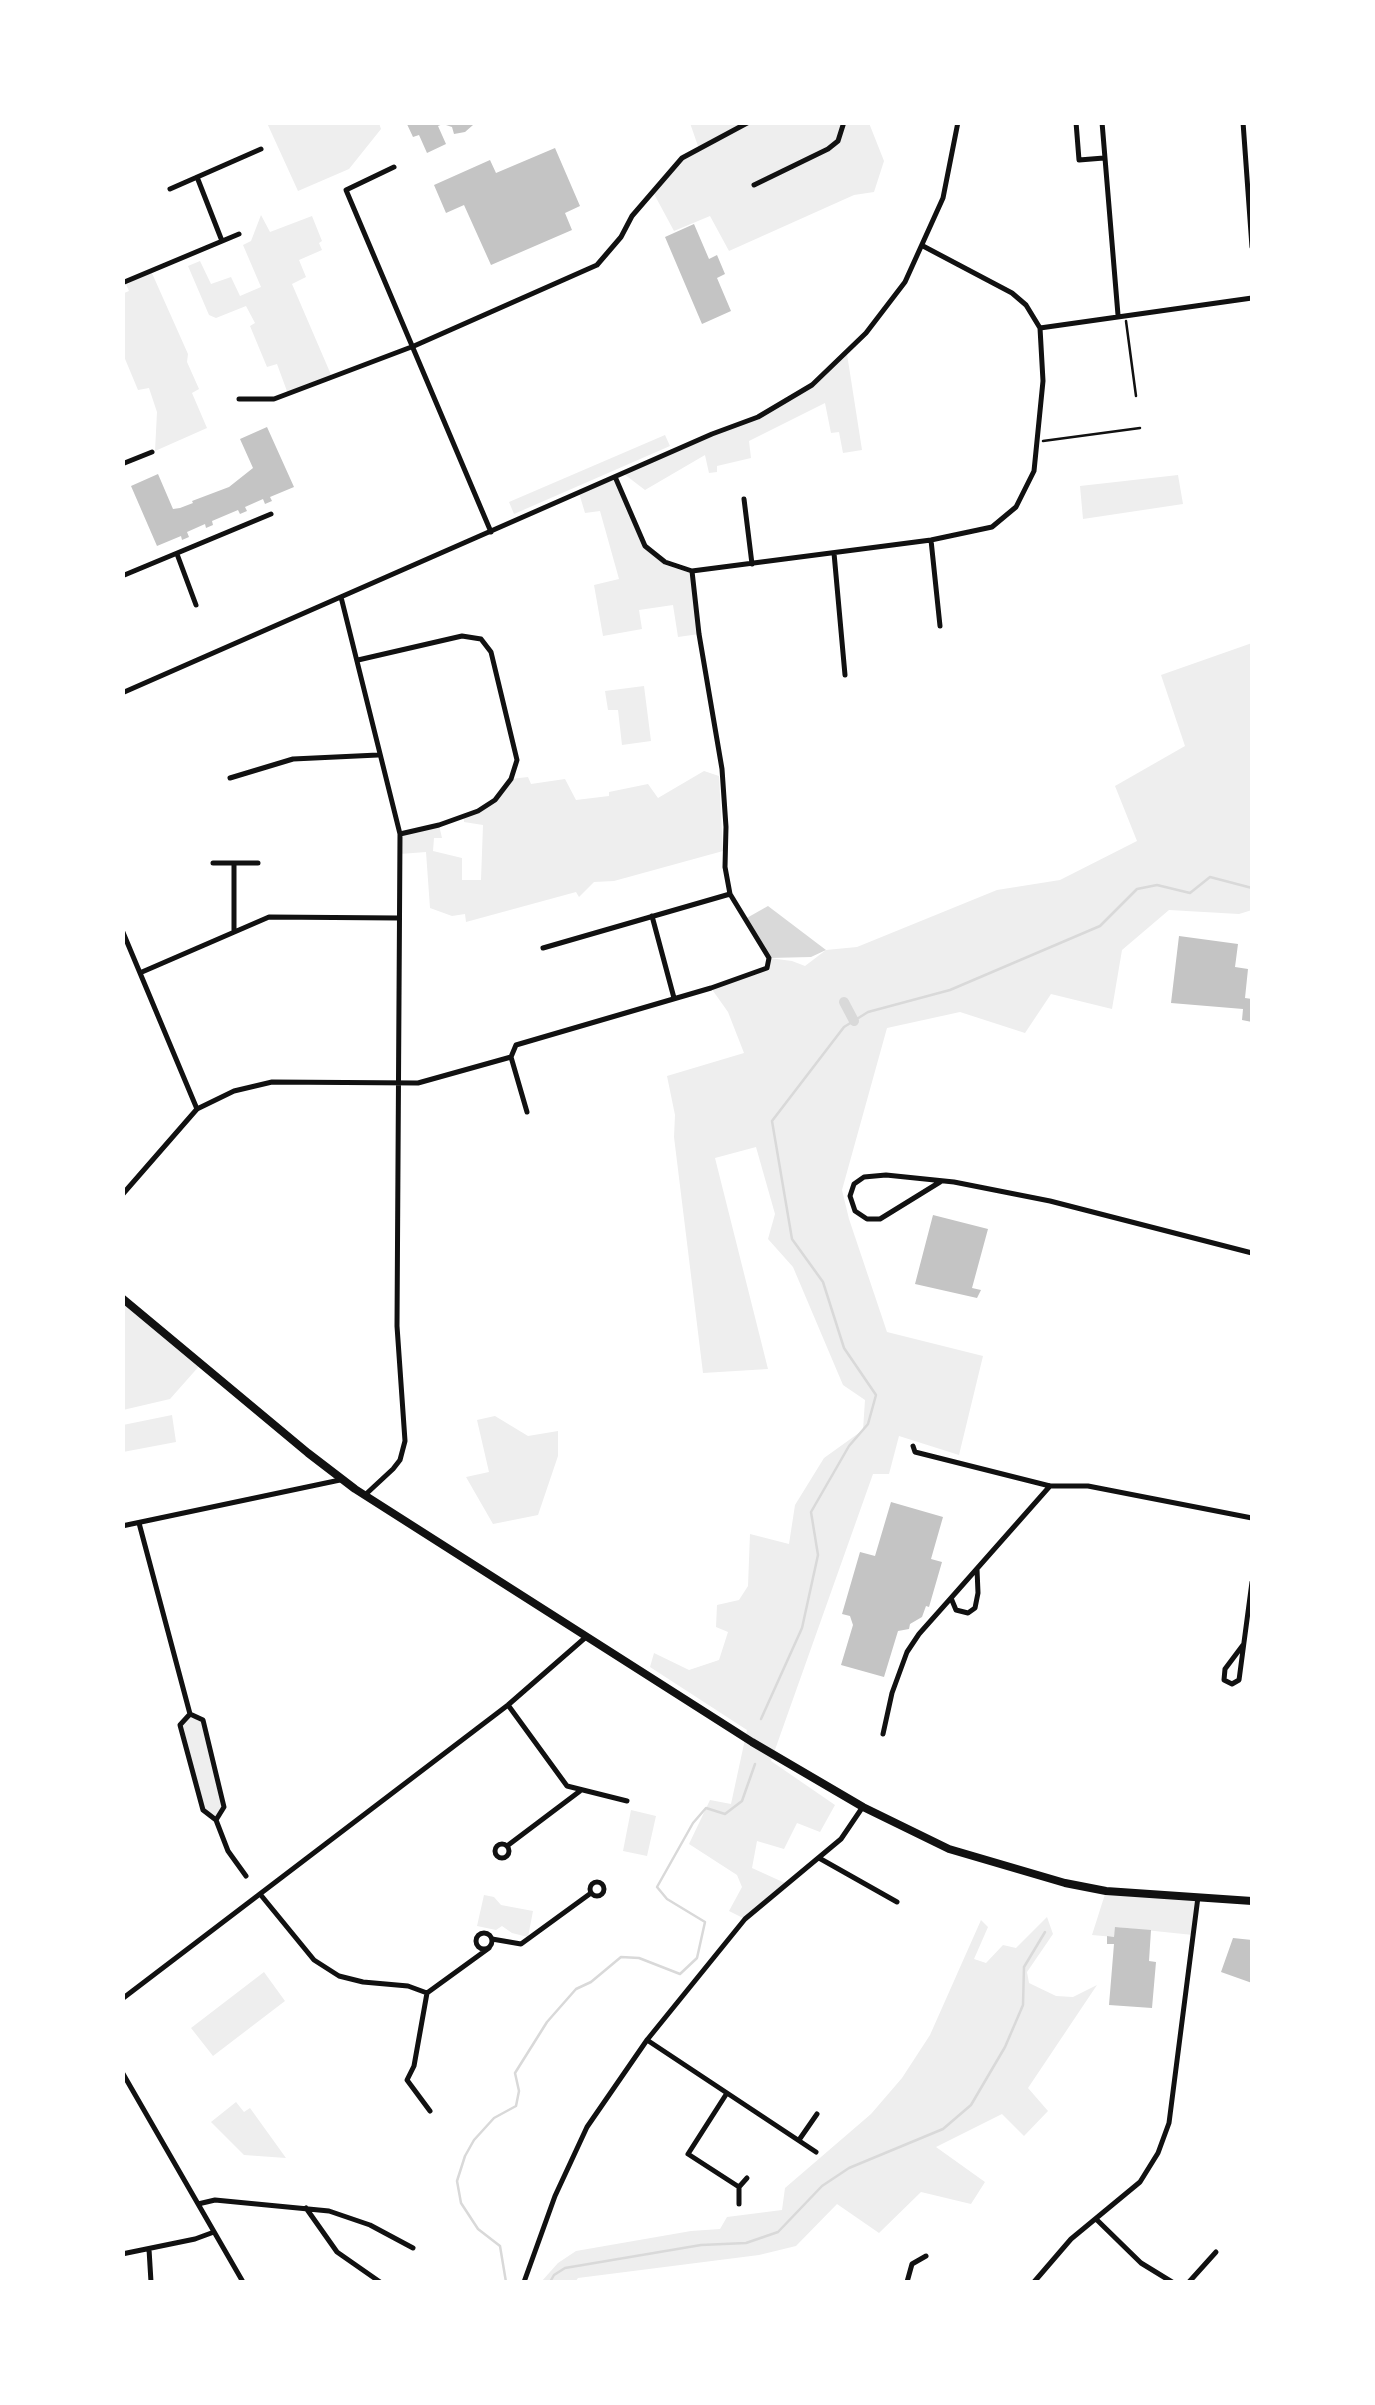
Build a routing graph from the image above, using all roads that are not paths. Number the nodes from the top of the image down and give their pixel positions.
1 (749, 122) edge
2 (844, 122) edge
3 (958, 122) edge
4 (1076, 122) edge
5 (1102, 122) edge
6 (1242, 122) edge
7 (261, 149) dead end
8 (1104, 158) junction
9 (394, 168) dead end
10 (197, 177) junction
11 (754, 185) dead end
12 (170, 190) dead end
13 (239, 234) dead end
14 (222, 242) junction
15 (924, 246) junction
16 (1252, 247) edge
17 (122, 283) edge
18 (1252, 298) edge
19 (1122, 315) junction
20 (1040, 328) junction
21 (414, 346) junction
22 (239, 399) dead end
23 (152, 452) dead end
24 (122, 464) edge
25 (616, 478) junction
26 (744, 498) dead end
27 (271, 514) dead end
28 (491, 532) junction
29 (931, 540) junction
30 (834, 553) junction
31 (177, 554) junction
32 (752, 564) junction
33 (692, 571) junction
34 (122, 576) edge
35 (340, 597) junction
36 (196, 605) dead end
37 (940, 626) dead end
38 (358, 660) junction
39 (846, 675) dead end
40 (122, 692) edge
41 (378, 755) junction
42 (230, 778) dead end
43 (400, 834) junction
44 (213, 863) dead end
45 (234, 863) junction
46 (258, 863) dead end
47 (730, 894) junction
48 (652, 916) junction
49 (398, 918) junction
50 (122, 930) edge
51 (234, 932) junction
52 (544, 948) dead end
53 (142, 972) junction
54 (674, 998) junction
55 (511, 1058) junction
56 (399, 1083) junction
57 (197, 1109) junction
58 (528, 1112) dead end
59 (940, 1182) junction
60 (122, 1195) edge
61 (1252, 1253) edge
62 (122, 1298) edge
63 (912, 1446) dead end
64 (342, 1479) junction
65 (1050, 1486) junction
66 (365, 1495) junction
67 (1252, 1518) edge
68 (140, 1523) junction
69 (122, 1526) edge
70 (977, 1569) junction
71 (1252, 1582) edge
72 (951, 1598) junction
73 (586, 1637) junction
74 (1242, 1645) junction
75 (508, 1704) junction
76 (190, 1714) junction
77 (883, 1734) dead end
78 (580, 1791) junction
79 (627, 1801) dead end
80 (864, 1807) junction
81 (216, 1820) junction
82 (508, 1846) dead end
83 (819, 1858) junction
84 (246, 1876) dead end
85 (591, 1893) dead end
86 (260, 1894) junction
87 (1198, 1897) junction
88 (1252, 1901) edge
89 (897, 1902) dead end
90 (492, 1939) junction
91 (488, 1948) junction
92 (427, 1993) junction
93 (122, 1999) edge
94 (647, 2040) junction
95 (122, 2072) edge
96 (728, 2093) junction
97 (430, 2111) dead end
98 (817, 2114) dead end
99 (799, 2140) junction
100 (816, 2152) dead end
101 (747, 2178) dead end
102 (738, 2187) junction
103 (198, 2204) junction
104 (739, 2204) dead end
105 (306, 2207) junction
106 (1096, 2219) junction
107 (214, 2232) junction
108 (413, 2248) dead end
109 (148, 2250) junction
110 (1216, 2252) dead end
111 (122, 2254) edge
112 (926, 2256) dead end
113 (151, 2282) edge
114 (243, 2282) edge
115 (380, 2282) edge
116 (524, 2282) edge
117 (907, 2282) edge
118 (1034, 2282) edge
119 (1172, 2282) edge
120 (1189, 2282) edge

1 - 21 street
2 - 11 street
3 - 15 street
4 - 8 street
5 - 8 street
6 - 16 street
7 - 10 street
8 - 19 street
9 - 21 street
10 - 12 street
10 - 14 street
13 - 14 street
14 - 17 street
15 - 20 street
15 - 25 street
18 - 19 street
19 - 20 street
20 - 29 street
21 - 22 street
21 - 28 street
23 - 24 street
25 - 28 street
25 - 33 street
26 - 32 street
27 - 31 street
28 - 35 street
29 - 30 street
29 - 37 street
30 - 32 street
30 - 39 street
31 - 34 street
31 - 36 street
32 - 33 street
33 - 47 street
35 - 38 street
35 - 40 street
38 - 41 street
38 - 43 street
41 - 42 street
41 - 43 street
43 - 49 street
44 - 45 street
45 - 46 street
45 - 51 street
47 - 48 street
47 - 54 street
48 - 52 street
48 - 54 street
49 - 51 street
49 - 56 street
50 - 53 street
51 - 53 street
53 - 57 street
54 - 55 street
55 - 56 street
55 - 58 street
56 - 57 street
56 - 66 street
57 - 60 street
59 - 59 street
59 - 61 street
62 - 64 main road
63 - 65 street
64 - 66 main road
64 - 68 street
65 - 67 street
65 - 70 street
66 - 73 main road
68 - 69 street
68 - 76 street
70 - 72 street
70 - 72 street
71 - 74 street
72 - 77 street
73 - 75 street
73 - 80 main road
74 - 74 street
75 - 78 street
75 - 86 street
76 - 81 street
76 - 81 street
78 - 79 street
78 - 82 street
80 - 83 street
80 - 87 main road
81 - 84 street
83 - 89 street
83 - 94 street
85 - 90 street
86 - 92 street
86 - 93 street
87 - 88 main road
87 - 106 street
90 - 91 street
90 - 91 street
91 - 92 street
92 - 97 street
94 - 96 street
94 - 116 street
95 - 103 street
96 - 99 street
96 - 102 street
98 - 99 street
99 - 100 street
101 - 102 street
102 - 104 street
103 - 105 street
103 - 107 street
105 - 108 street
105 - 115 street
106 - 118 street
106 - 119 street
107 - 109 street
107 - 114 street
109 - 111 street
109 - 113 street
110 - 120 street
112 - 117 street

